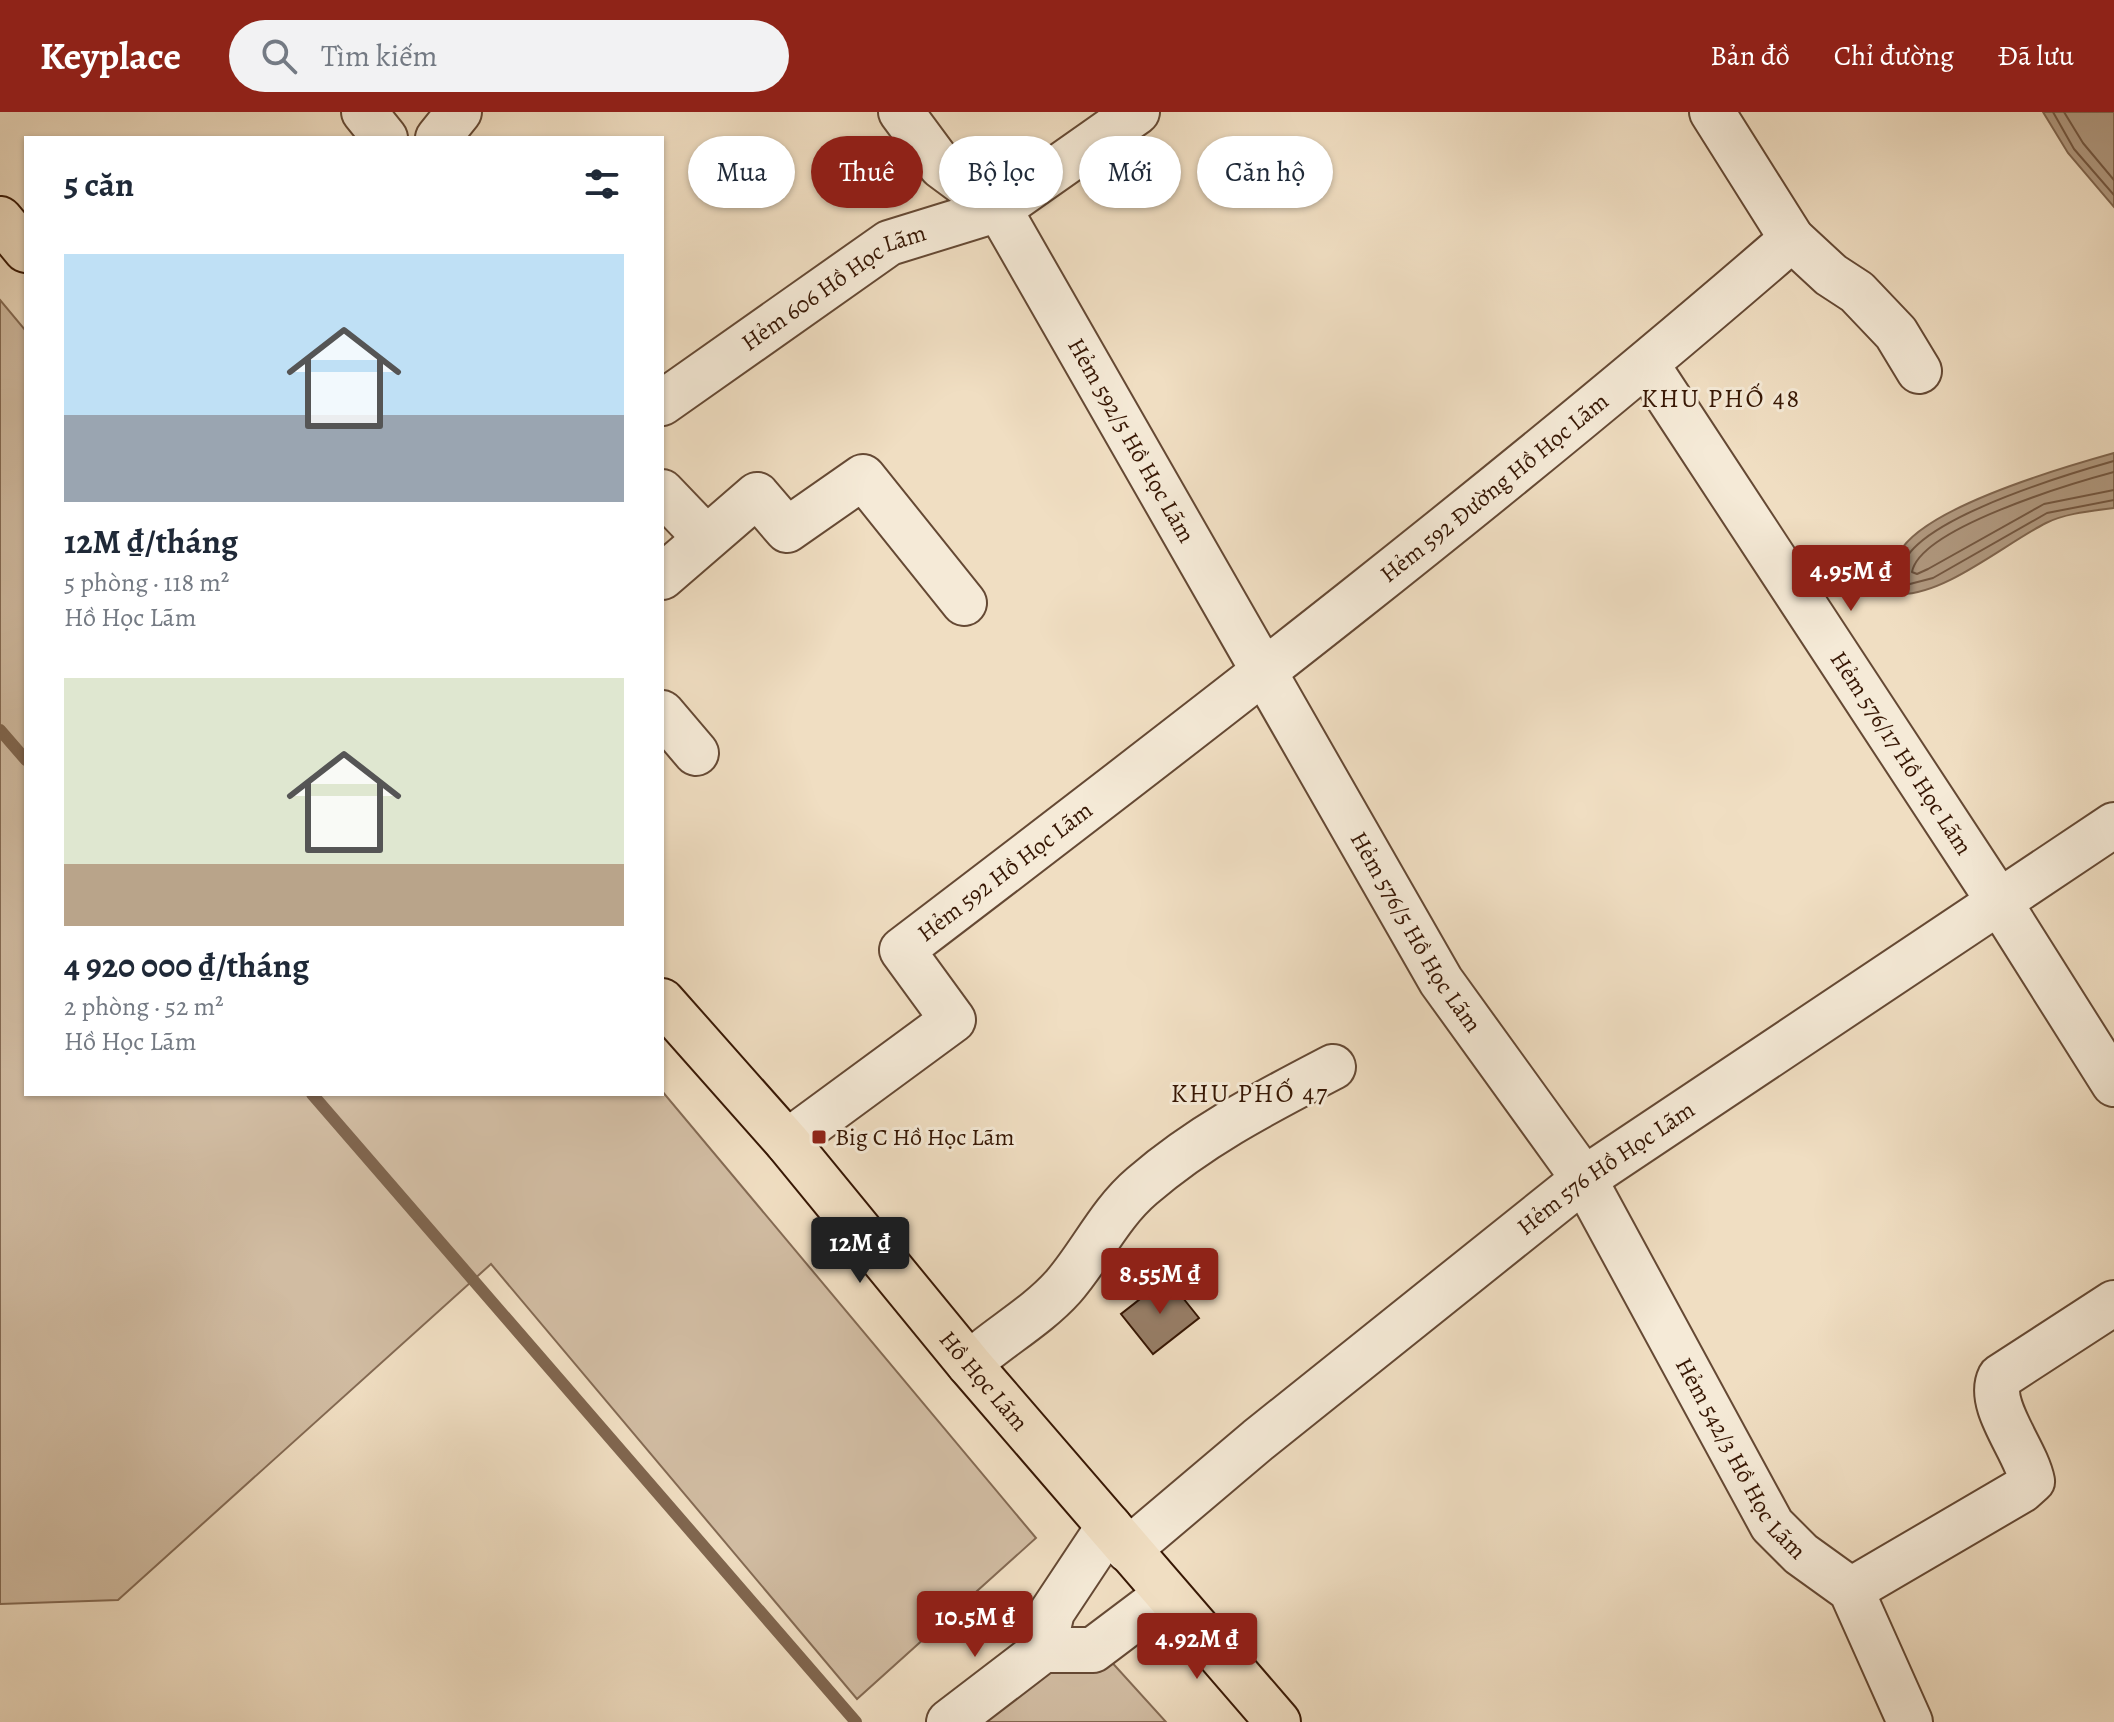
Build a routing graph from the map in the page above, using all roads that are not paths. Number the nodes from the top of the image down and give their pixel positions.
1 (364, 112) edge
2 (459, 112) edge
3 (901, 112) edge
4 (1137, 112) edge
5 (1712, 112) edge
6 (383, 136) edge
7 (440, 136) edge
8 (999, 209) junction
9 (0, 219) edge
10 (1792, 239) junction
11 (24, 248) edge
12 (1647, 365) junction
13 (1919, 371) dead end
14 (664, 402) edge
15 (664, 494) edge
16 (706, 538) junction
17 (664, 575) edge
18 (964, 603) dead end
19 (1262, 673) junction
20 (664, 715) edge
21 (696, 753) dead end
22 (2114, 825) edge
23 (1998, 900) junction
24 (664, 1003) edge
25 (1333, 1067) dead end
26 (2114, 1084) edge
27 (787, 1142) junction
28 (1584, 1179) junction
29 (2114, 1303) edge
30 (979, 1355) junction
31 (1118, 1538) junction
32 (1851, 1590) junction
33 (1166, 1595) junction
34 (1043, 1650) junction
35 (949, 1722) edge
36 (1278, 1722) edge
37 (1910, 1722) edge

1 - 6 street
2 - 7 street
3 - 8 street
4 - 8 street, Hẻm 606 Hồ Học Lãm
5 - 10 street
8 - 14 street, Hẻm 606 Hồ Học Lãm
8 - 19 street, Hẻm 592/5 Hồ Học Lãm
9 - 11 main road
10 - 12 street, Hẻm 592 Đường Hồ Học Lãm
10 - 13 street
12 - 19 street, Hẻm 592 Đường Hồ Học Lãm
12 - 23 street, Hẻm 576/17 Hồ Học Lãm
15 - 16 street
16 - 17 street
16 - 18 street
19 - 27 street, Hẻm 592 Hồ Học Lãm
19 - 28 street, Hẻm 576/5 Hồ Học Lãm
20 - 21 street
22 - 23 street, Hẻm 576 Hồ Học Lãm
23 - 26 street, Hẻm 576/17 Hồ Học Lãm
23 - 28 street, Hẻm 576 Hồ Học Lãm
24 - 27 main road, Hồ Học Lãm
25 - 30 street
27 - 30 main road, Hồ Học Lãm
28 - 31 street, Hẻm 576 Hồ Học Lãm
28 - 32 street, Hẻm 542/3 Hồ Học Lãm
29 - 32 street
30 - 31 main road, Hồ Học Lãm
31 - 33 main road, Hồ Học Lãm
31 - 34 street, Hẻm 576 Hồ Học Lãm
32 - 37 street
33 - 34 street
33 - 36 main road, Hồ Học Lãm
34 - 35 street

